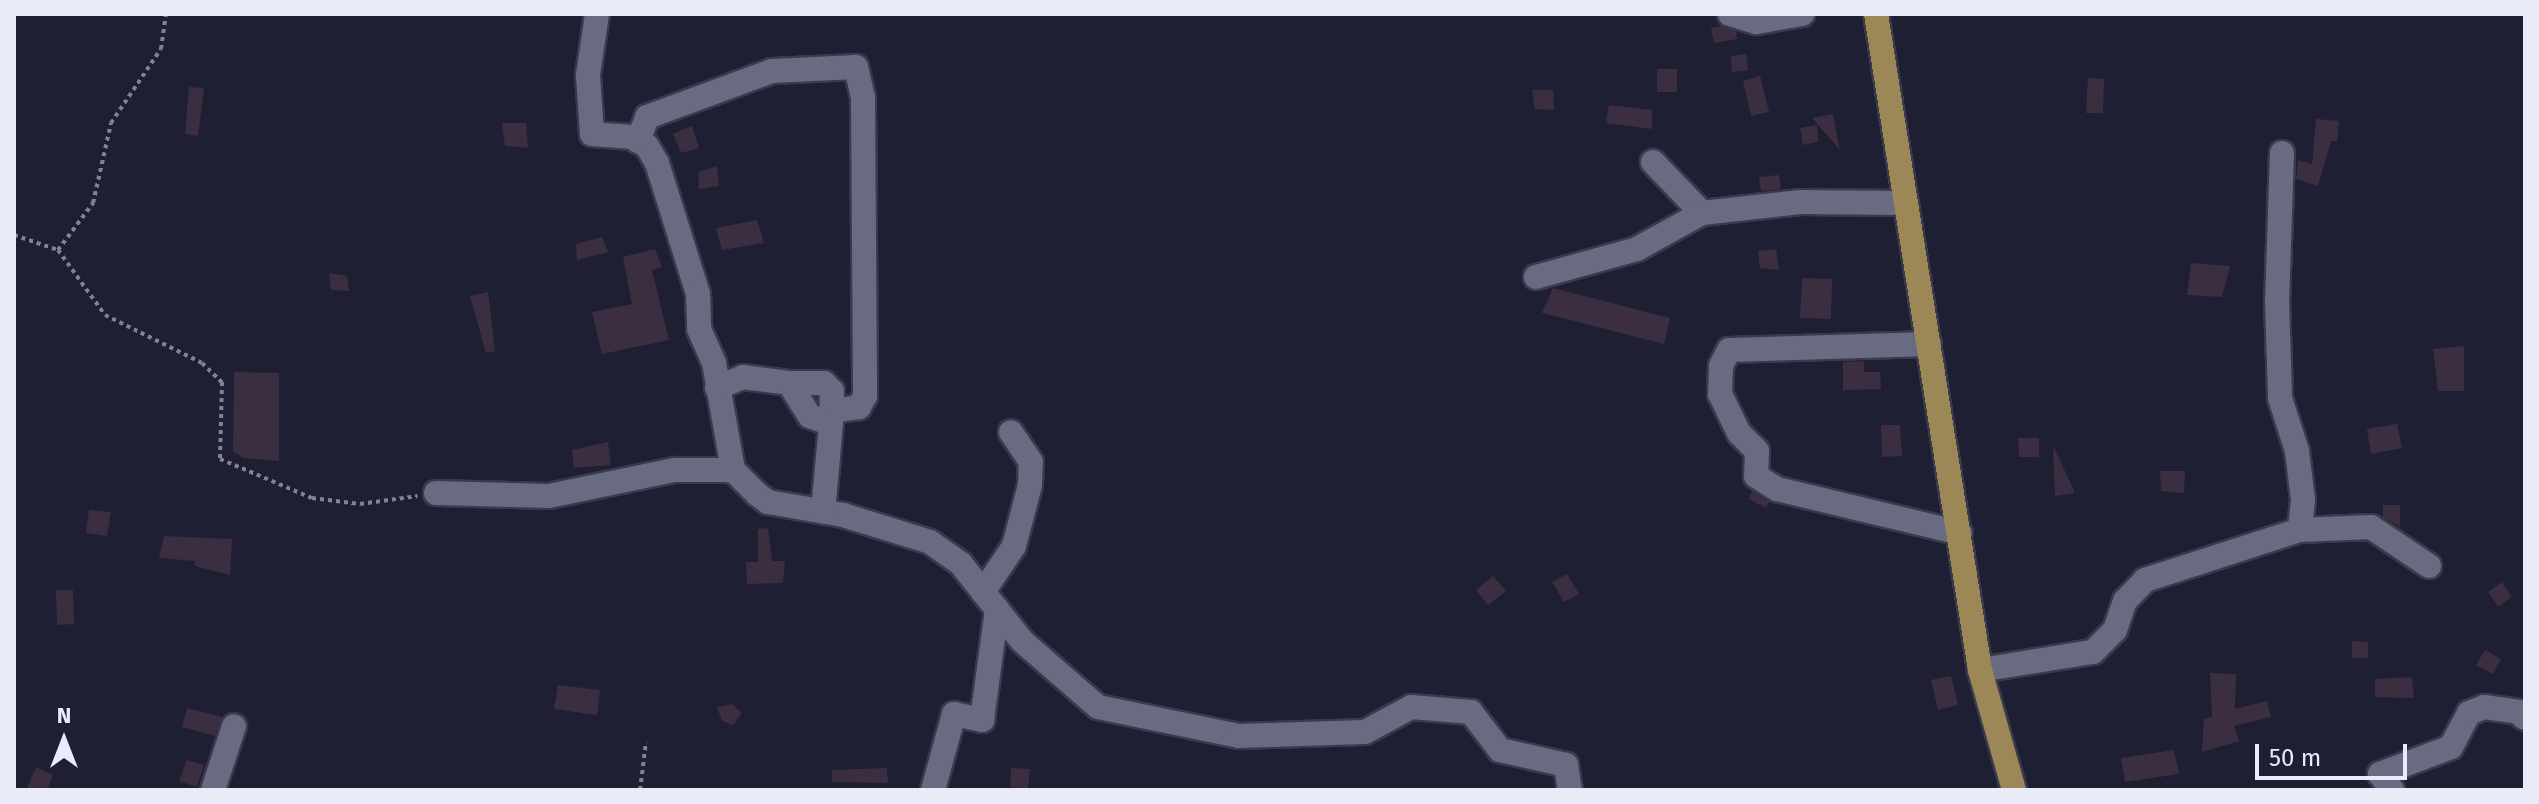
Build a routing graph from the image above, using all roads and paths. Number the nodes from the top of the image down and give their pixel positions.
1 (166, 14) edge
2 (597, 14) edge
3 (1730, 14) edge
4 (1802, 14) edge
5 (1876, 14) edge
6 (638, 141) junction
7 (2282, 153) dead end
8 (1653, 162) dead end
9 (1905, 203) junction
10 (1702, 213) junction
11 (14, 235) edge
12 (58, 250) junction
13 (1536, 277) dead end
14 (1929, 344) junction
15 (717, 388) junction
16 (832, 417) junction
17 (1011, 432) dead end
18 (733, 470) junction
19 (436, 493) joint
20 (823, 512) junction
21 (2300, 530) junction
22 (1960, 533) junction
23 (2429, 566) dead end
24 (990, 601) junction
25 (1980, 670) junction
26 (2525, 718) edge
27 (234, 726) dead end
28 (646, 742) dead end
29 (213, 790) edge
30 (640, 790) edge
31 (933, 790) edge
32 (1570, 790) edge
33 (2014, 790) edge
34 (2392, 790) edge

1 - 12 path
2 - 6 street
3 - 4 street
5 - 9 main road
6 - 15 street
6 - 16 street
7 - 21 street
8 - 10 street
9 - 10 street
9 - 14 main road
10 - 13 street
11 - 12 path
12 - 19 path
14 - 22 main road
14 - 22 street
15 - 16 street
15 - 18 street
16 - 20 street
17 - 24 street
18 - 19 street
18 - 20 street
20 - 24 street
21 - 23 street
21 - 25 street
22 - 25 main road
24 - 31 street
24 - 32 street
25 - 33 main road
26 - 34 street
27 - 29 street
28 - 30 path

